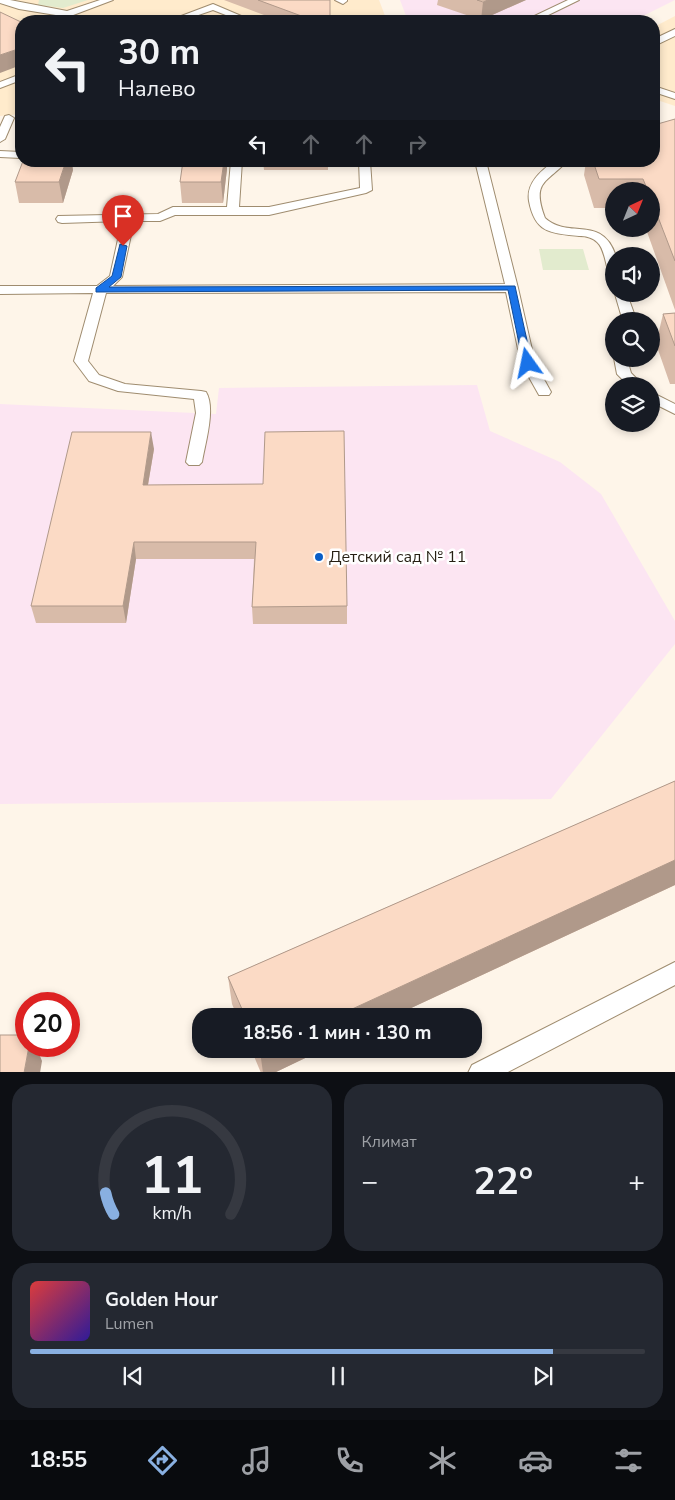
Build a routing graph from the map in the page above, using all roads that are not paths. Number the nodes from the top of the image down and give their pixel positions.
1 (1, 0) edge
2 (109, 0) edge
3 (575, 0) edge
4 (79, 10) junction
5 (90, 15) dead end
6 (190, 15) edge
7 (233, 15) edge
8 (543, 15) edge
9 (675, 32) edge
10 (660, 41) edge
11 (15, 79) edge
12 (0, 85) edge
13 (660, 90) edge
14 (675, 96) edge
15 (9, 118) dead end
16 (0, 138) edge
17 (0, 154) edge
18 (15, 155) edge
19 (237, 167) edge
20 (364, 167) edge
21 (482, 167) edge
22 (555, 167) edge
23 (234, 210) junction
24 (129, 218) junction
25 (62, 219) dead end
26 (606, 247) edge
27 (512, 288) junction
28 (0, 290) edge
29 (100, 290) junction
30 (544, 392) dead end
31 (660, 401) edge
32 (675, 410) edge
33 (194, 462) dead end
34 (675, 973) edge
35 (480, 1072) edge

1 - 4 lane
2 - 4 lane
3 - 8 lane
4 - 5 lane
6 - 7 lane
9 - 10 lane
11 - 12 lane
13 - 14 lane
15 - 16 lane
17 - 18 lane
19 - 23 lane
20 - 23 lane
21 - 27 lane
22 - 26 lane
23 - 24 lane
24 - 25 lane
24 - 29 lane
27 - 29 lane
27 - 30 lane
28 - 29 lane
29 - 33 lane
31 - 32 lane
34 - 35 lane

